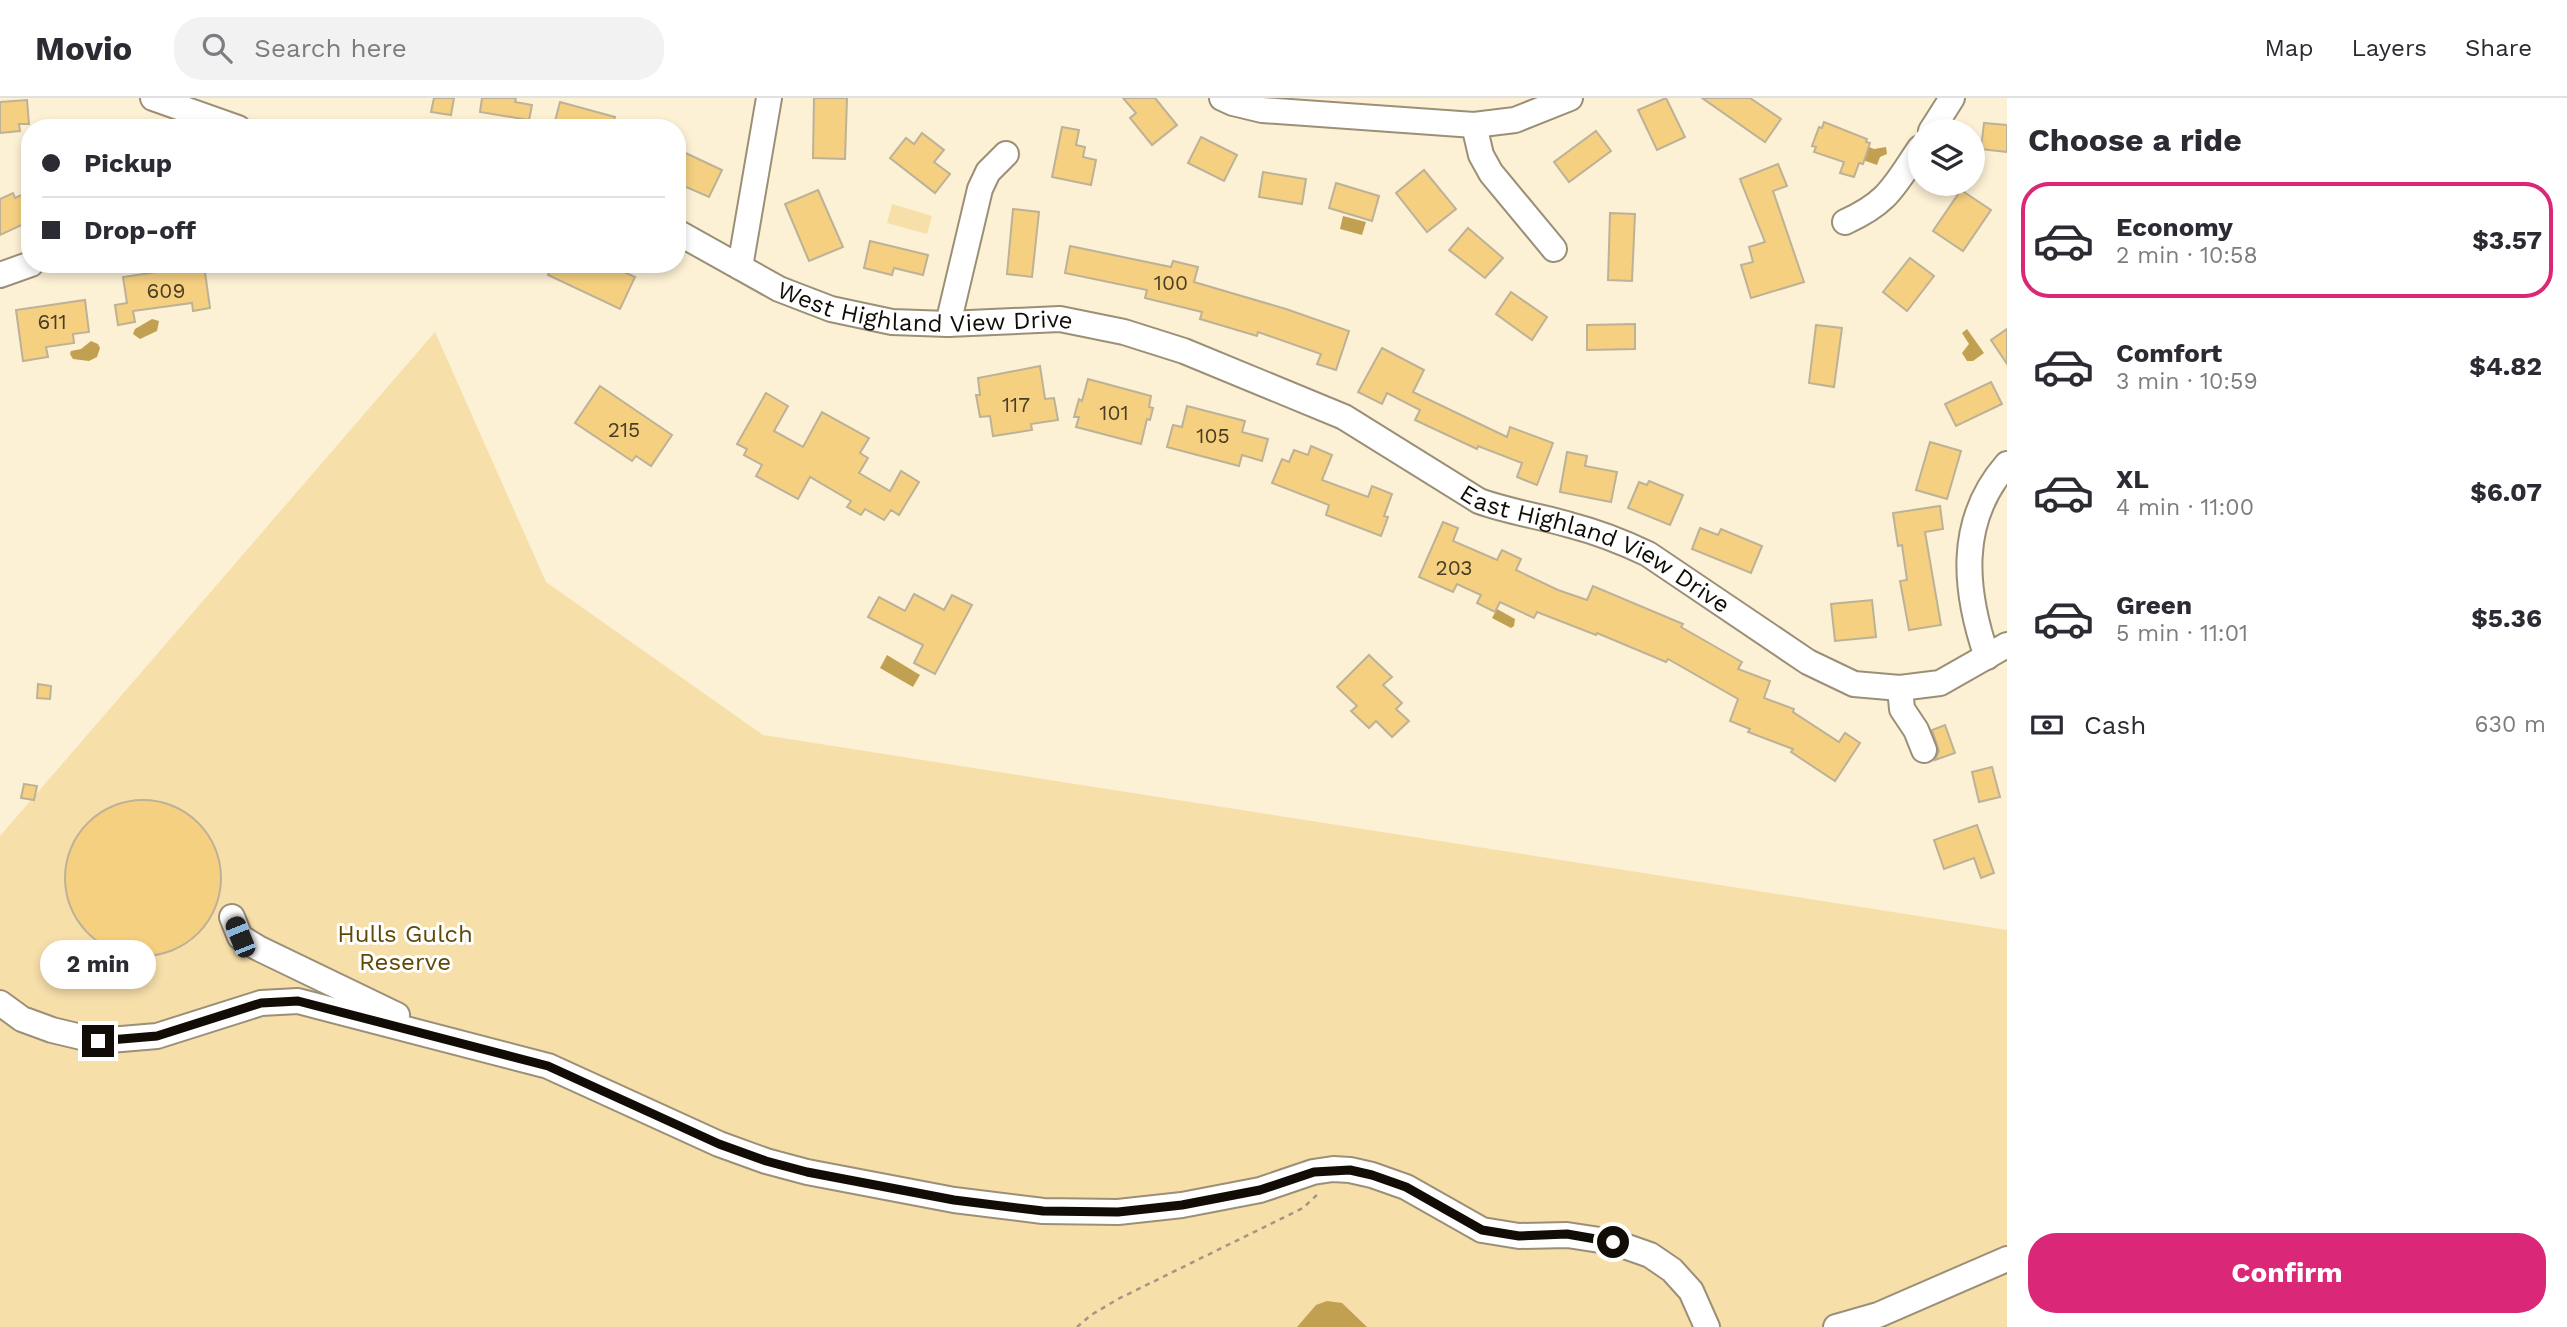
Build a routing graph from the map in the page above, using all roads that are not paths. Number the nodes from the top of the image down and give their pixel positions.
1 (153, 98) edge
2 (769, 98) edge
3 (1222, 98) edge
4 (1570, 98) edge
5 (1952, 98) edge
6 (195, 119) edge
7 (1939, 119) edge
8 (1474, 125) junction
9 (1006, 154) dead end
10 (1908, 166) edge
11 (1844, 222) dead end
12 (686, 237) edge
13 (1554, 249) dead end
14 (740, 267) junction
15 (21, 268) edge
16 (0, 275) edge
17 (948, 324) junction
18 (1184, 351) joint
19 (2007, 464) edge
20 (1997, 651) edge
21 (1900, 688) junction
22 (1924, 750) dead end
23 (232, 917) dead end
24 (0, 1003) edge
25 (434, 1035) junction
26 (2007, 1259) edge
27 (1707, 1327) edge
28 (1836, 1327) edge

1 - 6 street
2 - 14 street
3 - 8 street
4 - 8 street
5 - 7 street
8 - 13 street
9 - 17 street
10 - 11 street
12 - 14 street, West Highland View Drive
14 - 17 street, West Highland View Drive
15 - 16 street
17 - 18 street, West Highland View Drive
18 - 21 street, East Highland View Drive
19 - 20 street
20 - 21 street, East Highland View Drive
21 - 22 street
23 - 25 street
24 - 25 street
25 - 27 street
26 - 28 street

